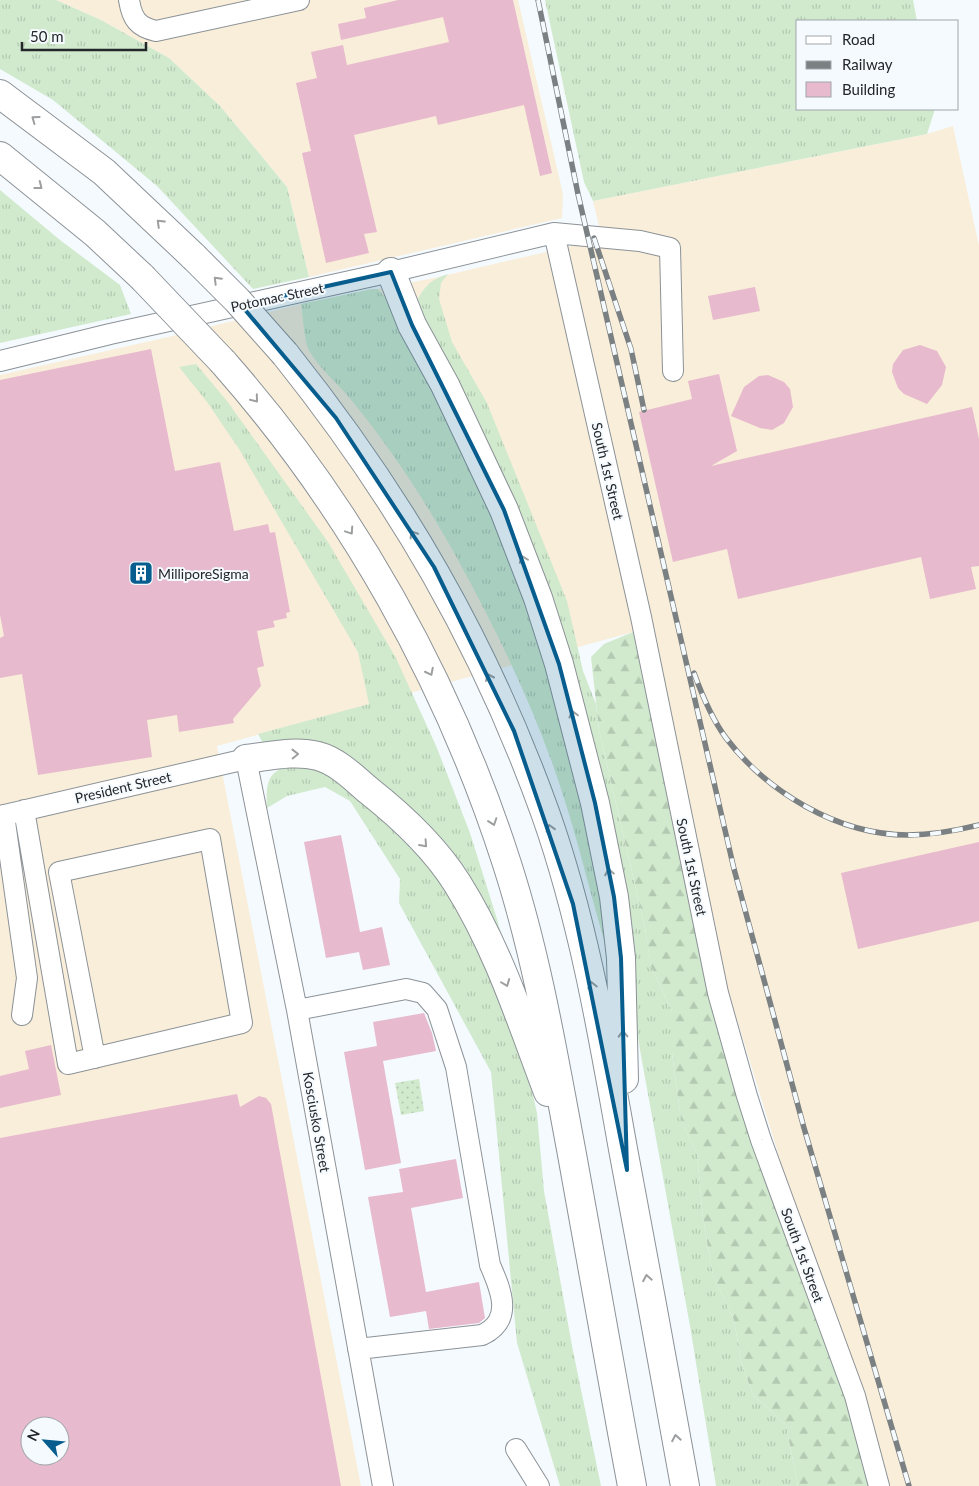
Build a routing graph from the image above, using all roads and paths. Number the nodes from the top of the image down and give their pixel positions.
1 (129, 0) edge
2 (299, 0) edge
3 (0, 94) edge
4 (0, 156) edge
5 (554, 233) junction
6 (391, 272) junction
7 (0, 361) edge
8 (673, 371) dead end
9 (246, 759) junction
10 (24, 810) junction
11 (2, 815) edge
12 (85, 1006) junction
13 (297, 1010) junction
14 (59, 1013) junction
15 (22, 1015) dead end
16 (95, 1058) junction
17 (572, 1158) junction
18 (627, 1170) junction
19 (358, 1349) junction
20 (516, 1449) dead end
21 (382, 1486) edge
22 (539, 1486) edge
23 (632, 1486) edge
24 (685, 1486) edge
25 (879, 1486) edge

1 - 2 street
18 -> 3 highway, bridge
4 -> 17 highway, bridge
5 - 6 street, Potomac Street
5 - 8 street, Potomac Street
5 - 25 street, South 1st Street
6 - 7 street, Potomac Street
18 -> 6 highway
9 - 10 street, President Street
9 - 13 street, Kosciusko Street
9 -> 17 highway
10 - 11 street, President Street
10 - 14 street
11 - 15 street
12 - 14 street
12 - 16 street
12 - 16 street
13 - 19 street, Kosciusko Street
13 - 19 street
14 - 16 street
17 - 23 highway
24 -> 18 highway
19 - 21 street, Kosciusko Street
20 - 22 street

